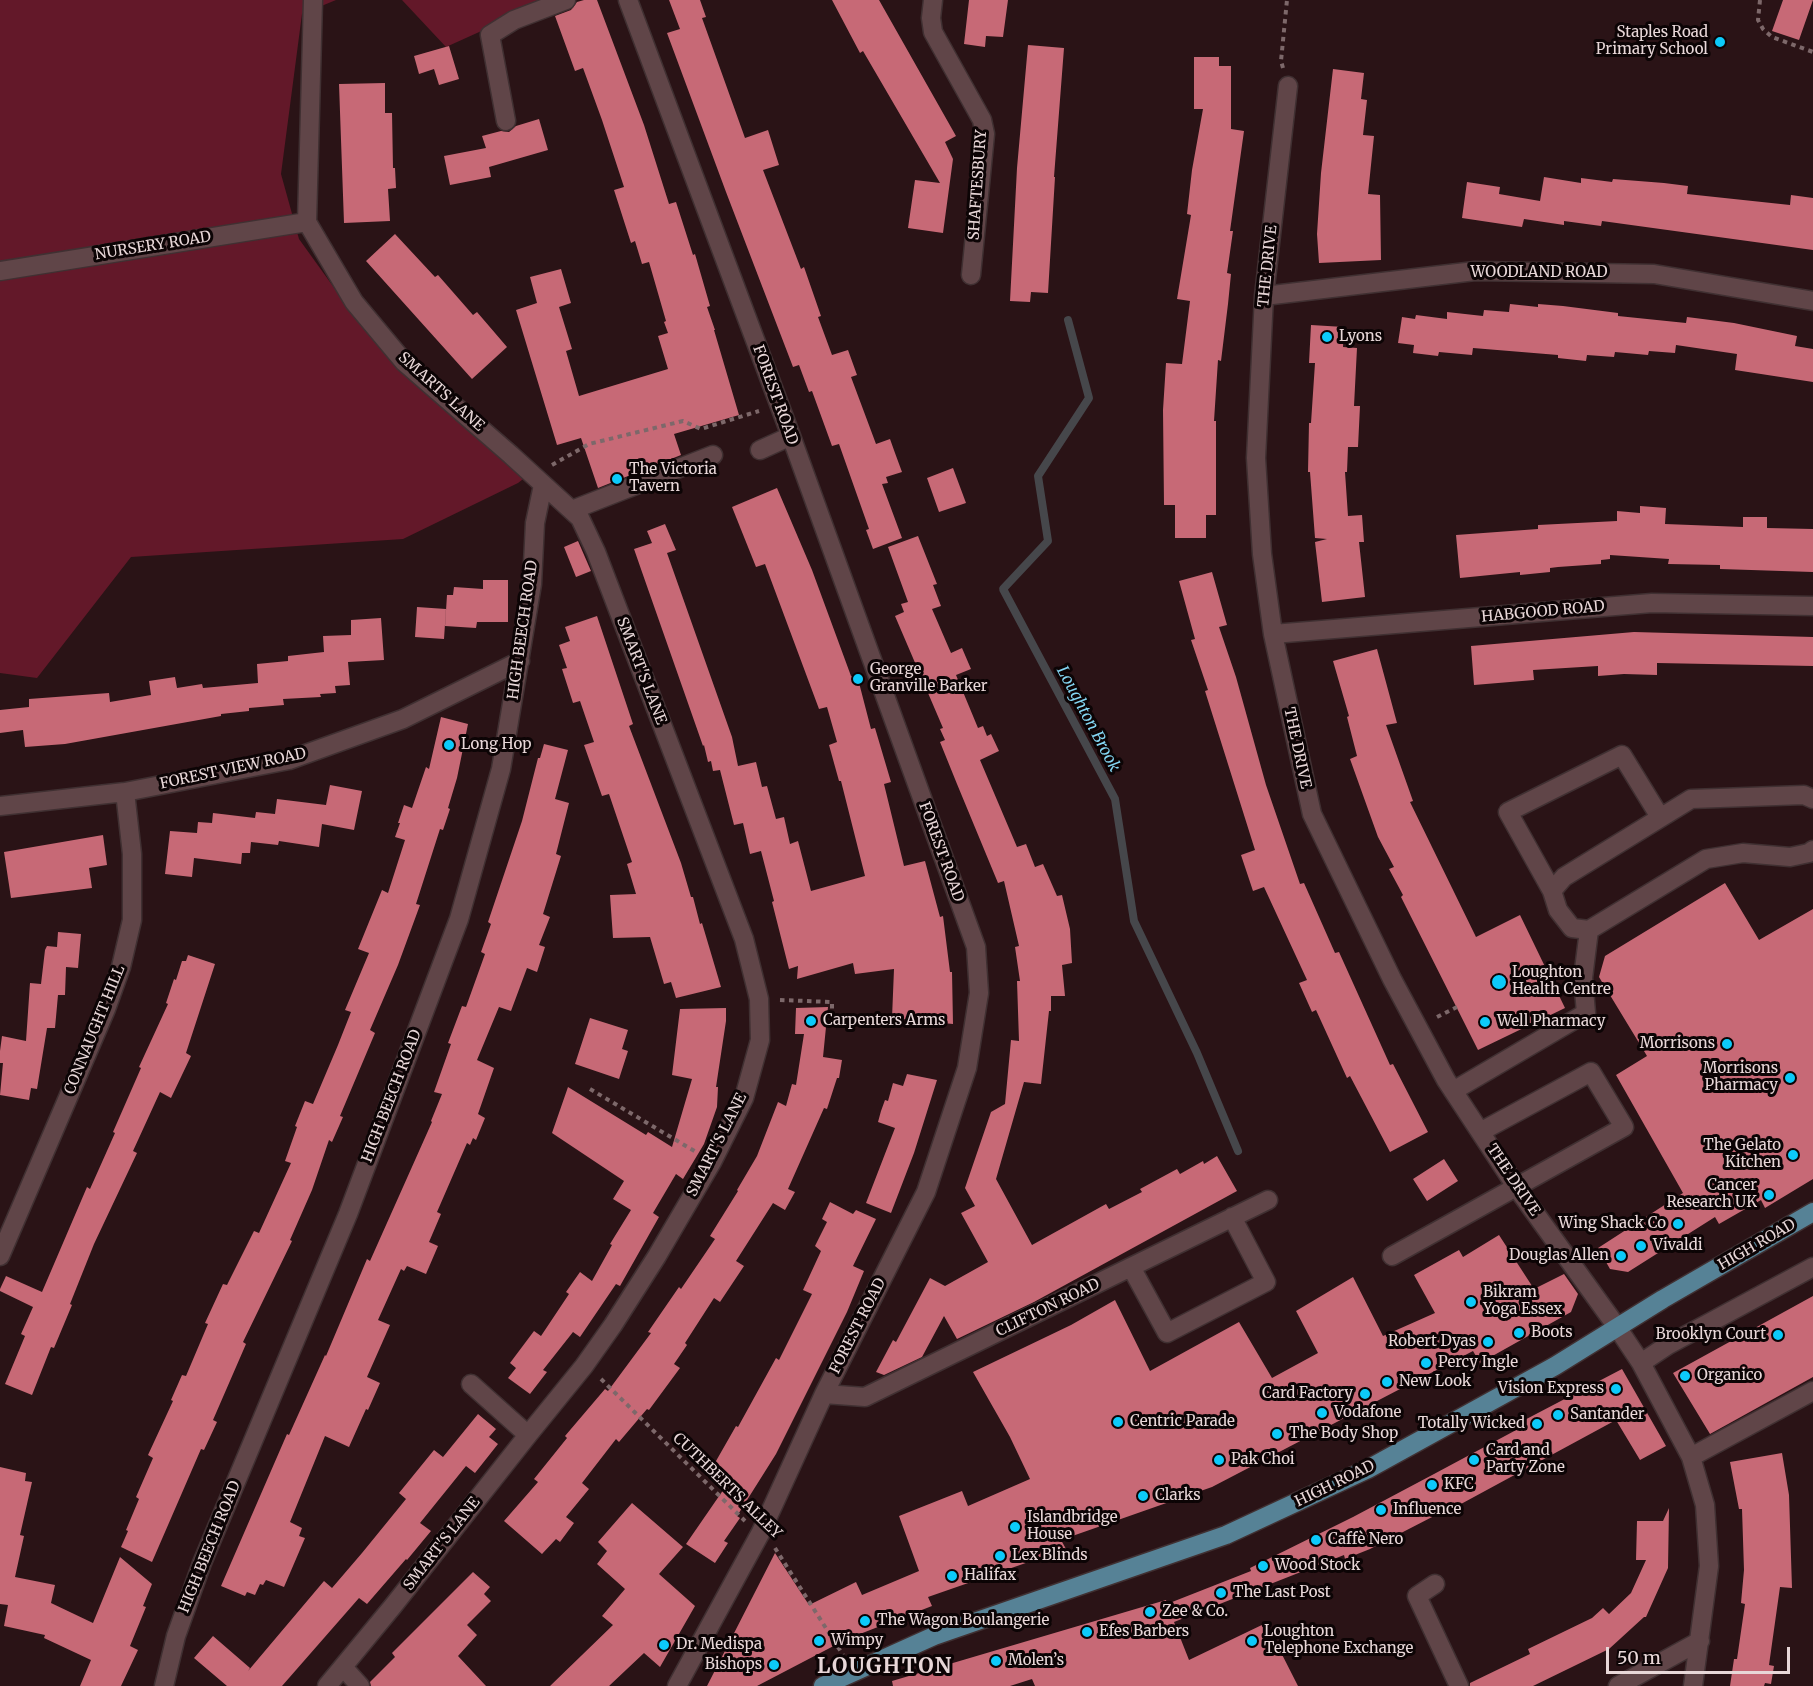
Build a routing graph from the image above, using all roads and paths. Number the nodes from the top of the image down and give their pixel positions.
1 (313, 0) edge
2 (566, 0) edge
3 (628, 0) edge
4 (933, 0) edge
5 (1287, 0) edge
6 (1760, 0) edge
7 (1813, 52) edge
8 (1288, 86) joint
9 (506, 121) dead end
10 (307, 222) junction
11 (0, 271) edge
12 (971, 275) dead end
13 (1264, 296) junction
14 (1813, 301) edge
15 (779, 405) junction
16 (791, 436) junction
17 (760, 450) dead end
18 (713, 455) dead end
19 (538, 480) junction
20 (576, 514) junction
21 (1813, 606) edge
22 (1273, 634) junction
23 (520, 661) junction
24 (125, 792) junction
25 (1813, 800) edge
26 (0, 806) edge
27 (1660, 817) junction
28 (1813, 850) edge
29 (1552, 891) junction
30 (1589, 930) junction
31 (759, 999) junction
32 (1457, 1007) dead end
33 (1440, 1015) dead end
34 (892, 1024) dead end
35 (590, 1089) dead end
36 (1453, 1091) junction
37 (1480, 1132) junction
38 (712, 1162) junction
39 (1517, 1188) junction
40 (1268, 1200) dead end
41 (1813, 1212) edge
42 (1232, 1217) junction
43 (0, 1256) edge
44 (1392, 1256) dead end
45 (1131, 1267) junction
46 (1813, 1267) edge
47 (1617, 1327) junction
48 (1641, 1363) junction
49 (584, 1366) junction
50 (471, 1384) dead end
51 (1813, 1391) edge
52 (824, 1394) junction
53 (528, 1436) junction
54 (1691, 1457) junction
55 (761, 1532) junction
56 (1436, 1584) dead end
57 (1700, 1641) junction
58 (343, 1667) junction
59 (853, 1671) junction
60 (164, 1686) edge
61 (327, 1686) edge
62 (360, 1686) edge
63 (677, 1686) edge
64 (824, 1686) edge
65 (1458, 1686) edge
66 (1618, 1686) edge
67 (1693, 1686) edge

1 - 10 street
2 - 9 street
3 - 15 street, FOREST ROAD
4 - 12 street, SHAFTESBURY
5 - 8 path
6 - 7 path
8 - 13 street, THE DRIVE
10 - 11 street, NURSERY ROAD
10 - 19 street, SMARTS LANE
13 - 14 street, WOODLAND ROAD
13 - 22 street, THE DRIVE
15 - 16 street, FOREST ROAD
15 - 19 path
16 - 17 street
16 - 52 street, FOREST ROAD
18 - 20 street
19 - 20 street, SMARTS LANE
19 - 23 street, HIGH BEECH ROAD
20 - 31 street, SMART'S LANE
21 - 22 street, HABGOOD ROAD
22 - 36 street, THE DRIVE
23 - 24 street, FOREST VIEW ROAD
23 - 60 street, HIGH BEECH ROAD
24 - 26 street, FOREST VIEW ROAD
24 - 43 street, CONNAUGHT HILL
25 - 27 street
27 - 29 street
27 - 29 street
28 - 30 street
29 - 30 street
30 - 36 street
31 - 34 path
31 - 38 street, SMART'S LANE
32 - 33 path
35 - 38 path
36 - 37 street, THE DRIVE
37 - 39 street, THE DRIVE
37 - 39 street
38 - 49 street, SMART'S LANE
39 - 44 street
39 - 47 street, THE DRIVE
40 - 42 street, CLIFTON ROAD
41 - 47 main road, HIGH ROAD
42 - 45 street, CLIFTON ROAD
42 - 45 street
45 - 52 street, CLIFTON ROAD
46 - 48 street
47 - 48 street, THE DRIVE
47 - 59 main road, HIGH ROAD
48 - 54 street, THE DRIVE
49 - 53 street, SMART'S LANE
49 - 55 path, CUTHBERTS ALLEY
50 - 53 street
51 - 54 street
52 - 55 street, FOREST ROAD
53 - 58 street, SMART'S LANE
54 - 57 street, THE DRIVE
55 - 59 path, CUTHBERTS ALLEY
55 - 63 street, FOREST ROAD
56 - 65 street
57 - 66 street
57 - 67 street, THE DRIVE
58 - 61 street, SMART'S LANE
58 - 62 street
59 - 64 main road, HIGH ROAD

